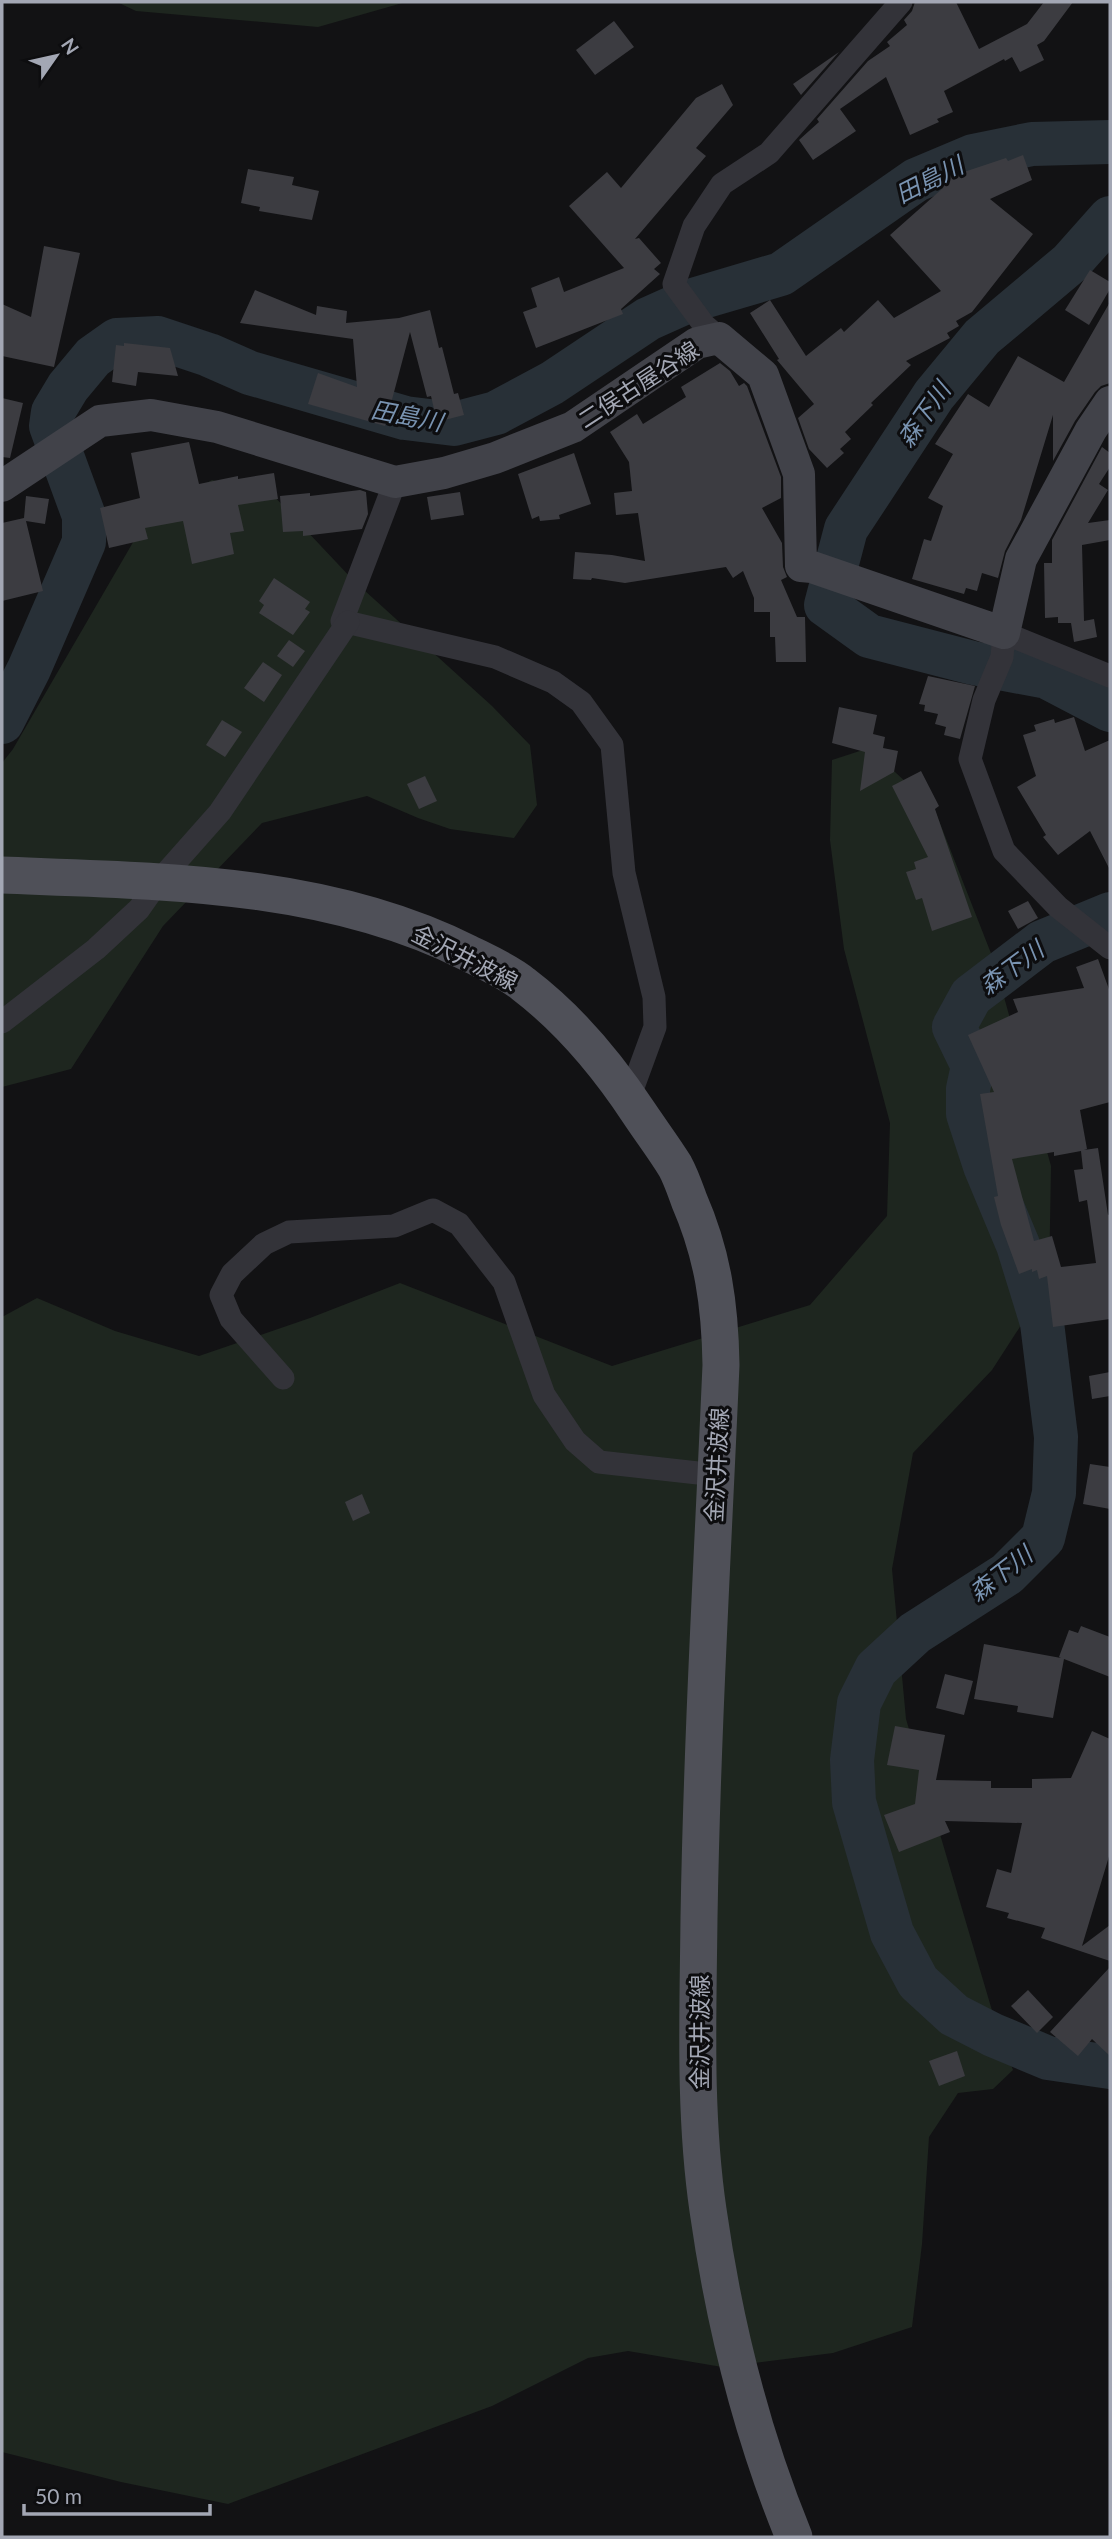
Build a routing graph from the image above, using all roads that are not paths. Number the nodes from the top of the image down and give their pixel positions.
1 (901, 2) edge
2 (712, 331) junction
3 (1110, 402) edge
4 (395, 482) junction
5 (2, 486) edge
6 (348, 622) junction
7 (1003, 645) junction
8 (1110, 676) edge
9 (2, 875) edge
10 (158, 882) junction
11 (1110, 948) edge
12 (2, 1022) edge
13 (629, 1098) junction
14 (283, 1378) dead end
15 (716, 1475) junction
16 (794, 2537) edge

1 - 2 street
2 - 4 main road, 二俣古屋谷線
2 - 7 main road, 二俣古屋谷線
3 - 7 main road
4 - 5 main road, 二俣古屋谷線
4 - 6 street
6 - 10 street
6 - 13 street
7 - 8 street
7 - 11 street
9 - 10 main road, 金沢井波線
10 - 12 street
10 - 13 main road, 金沢井波線
13 - 15 main road, 金沢井波線
14 - 15 street
15 - 16 main road, 金沢井波線

